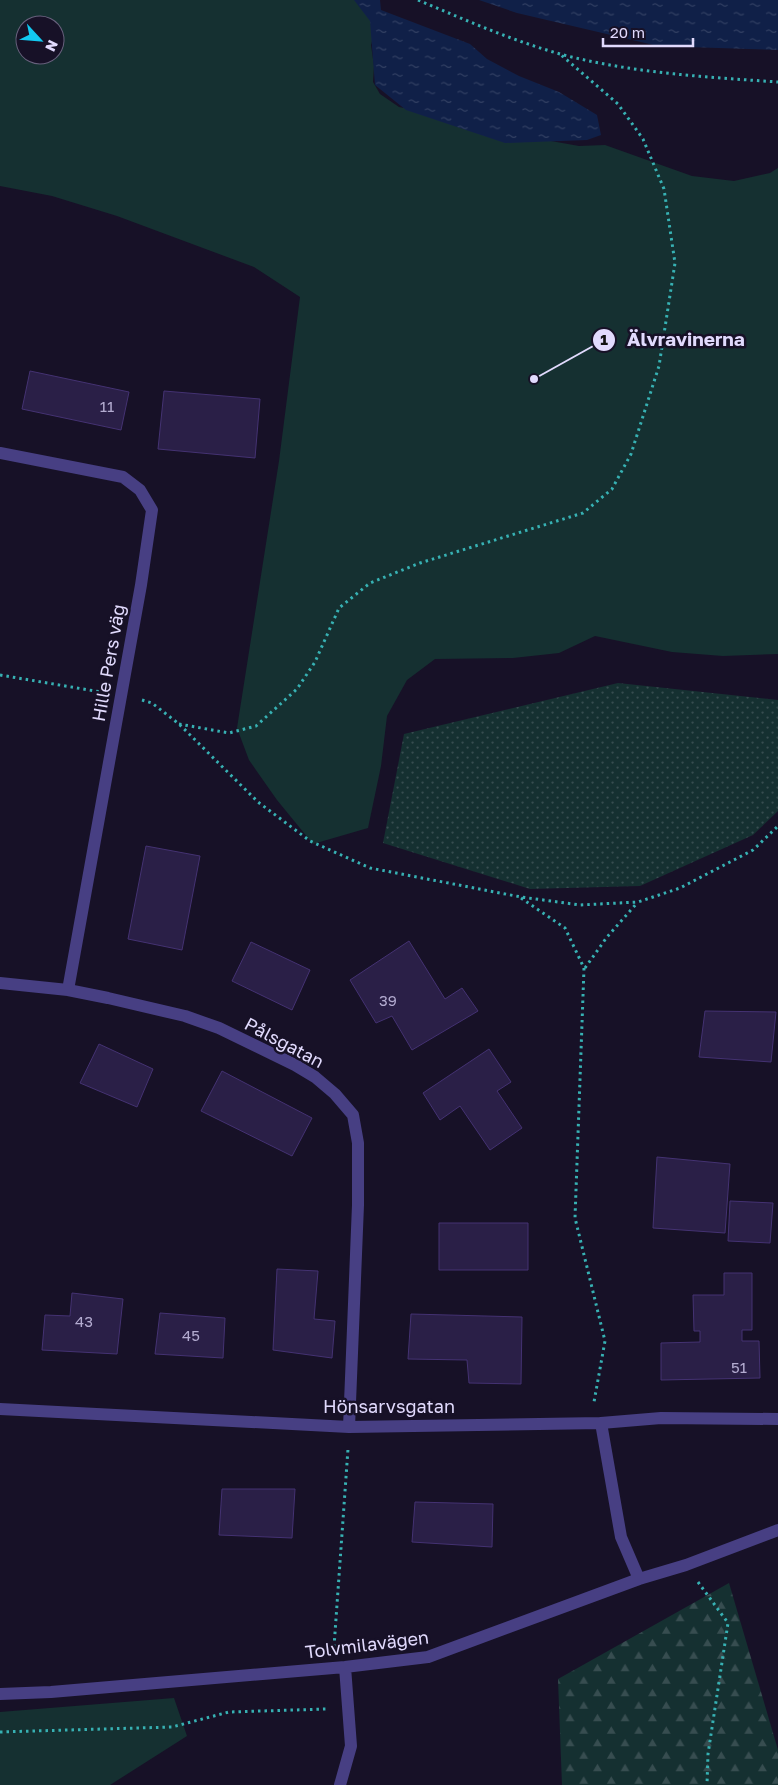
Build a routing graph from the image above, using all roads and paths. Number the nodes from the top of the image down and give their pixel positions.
1 (418, 0) edge
2 (560, 54) junction
3 (778, 82) edge
4 (0, 453) edge
5 (0, 674) edge
6 (120, 695) junction
7 (179, 724) junction
8 (778, 826) edge
9 (520, 897) junction
10 (638, 902) junction
11 (584, 968) junction
12 (0, 983) edge
13 (68, 990) junction
14 (0, 1409) edge
15 (778, 1419) edge
16 (596, 1423) junction
17 (349, 1427) junction
18 (778, 1530) edge
19 (686, 1565) junction
20 (639, 1579) junction
21 (338, 1668) junction
22 (0, 1694) edge
23 (348, 1709) junction
24 (0, 1732) edge
25 (340, 1785) edge
26 (707, 1785) edge

1 - 2 path
2 - 3 path
2 - 7 path
4 - 6 street, Hille Pers väg
5 - 6 path
6 - 7 path
6 - 13 street, Hille Pers väg
7 - 9 path
8 - 10 path
9 - 10 path
9 - 11 path
10 - 11 path
11 - 16 path
12 - 13 street, Pålsgatan
13 - 17 street, Pålsgatan
14 - 17 street, Hönsarvsgatan
15 - 16 street, Hönsarvsgatan
16 - 17 street, Hönsarvsgatan
16 - 20 street
17 - 21 path
18 - 19 street, Tolvmilavägen
19 - 20 street, Tolvmilavägen
19 - 26 path
20 - 21 street, Tolvmilavägen
21 - 22 street, Tolvmilavägen
21 - 23 street
23 - 24 path
23 - 25 street

